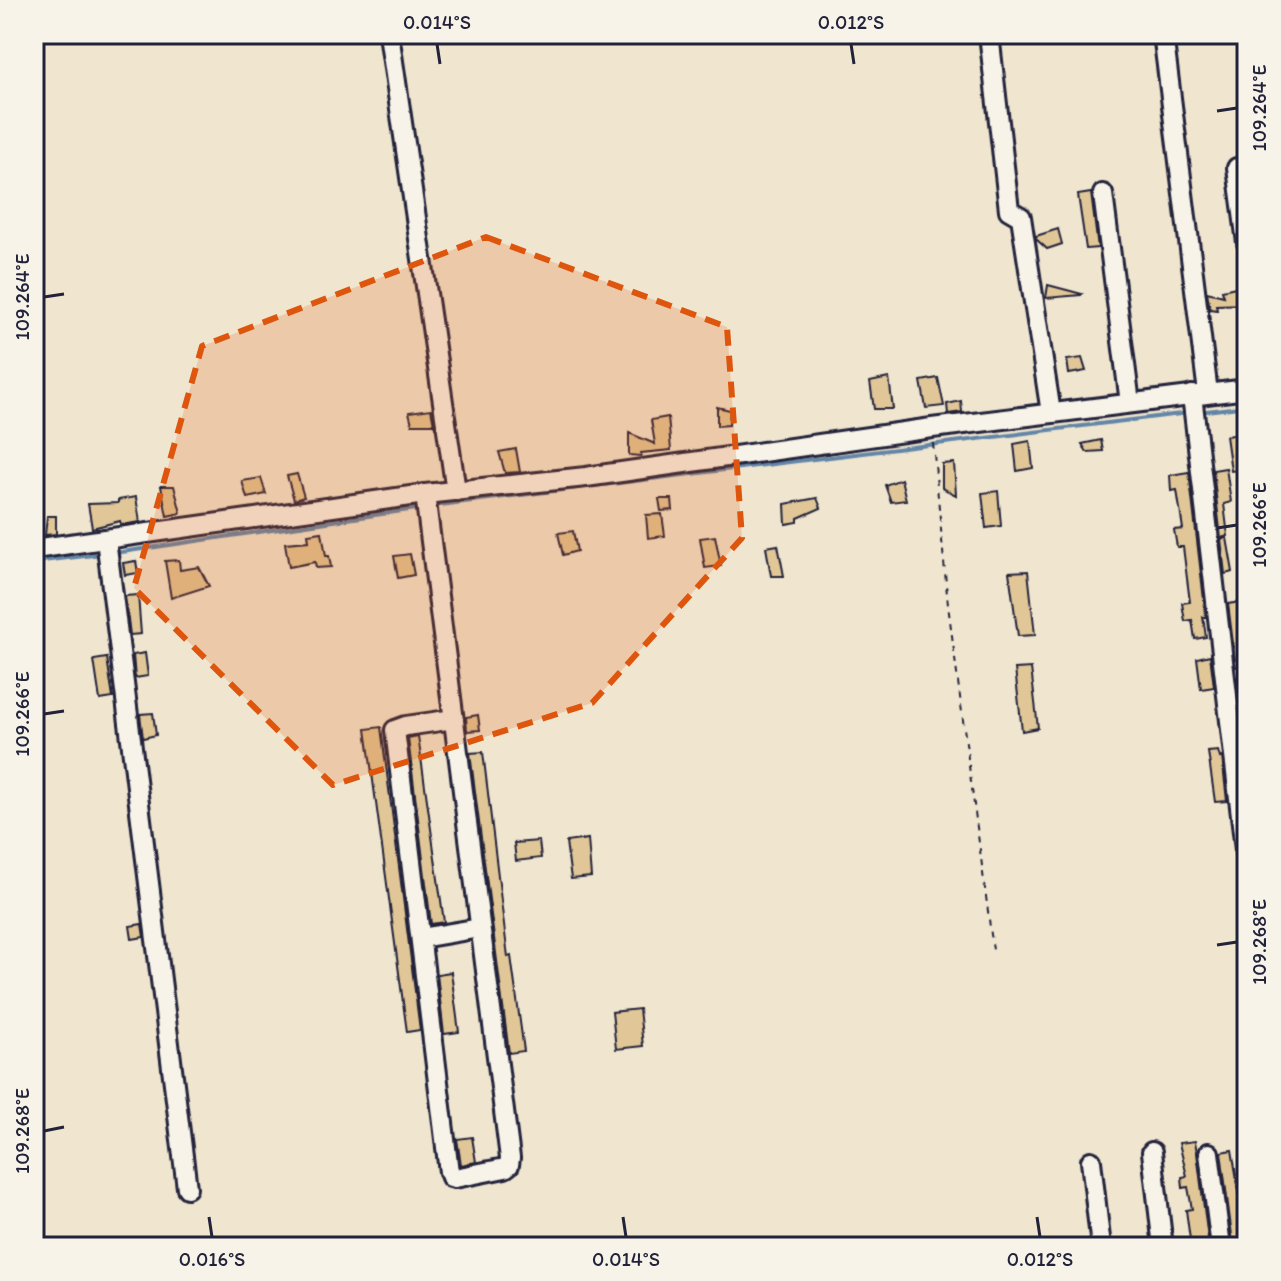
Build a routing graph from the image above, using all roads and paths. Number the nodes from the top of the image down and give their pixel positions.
1 (389, 34) edge
2 (989, 34) edge
3 (1163, 34) edge
4 (1237, 168) dead end
5 (1103, 194) dead end
6 (1247, 243) edge
7 (1247, 389) edge
8 (1197, 402) junction
9 (1130, 403) junction
10 (1051, 413) junction
11 (932, 436) dead end
12 (456, 491) junction
13 (426, 496) junction
14 (34, 549) edge
15 (107, 549) junction
16 (454, 719) junction
17 (1247, 867) edge
18 (480, 928) junction
19 (421, 938) junction
20 (993, 950) dead end
21 (1152, 1152) dead end
22 (1209, 1153) dead end
23 (1091, 1161) dead end
24 (187, 1188) dead end
25 (1101, 1247) edge
26 (1163, 1247) edge
27 (1221, 1247) edge

1 - 12 street
2 - 10 street
3 - 8 street
4 - 6 street
5 - 9 street
7 - 8 street
8 - 9 street
8 - 17 street
9 - 10 street
10 - 12 street
11 - 20 path
12 - 13 street
13 - 15 street
13 - 16 street
14 - 15 street
15 - 24 street
16 - 18 street
16 - 19 street
18 - 19 street
18 - 19 street
21 - 26 street
22 - 27 street
23 - 25 street

